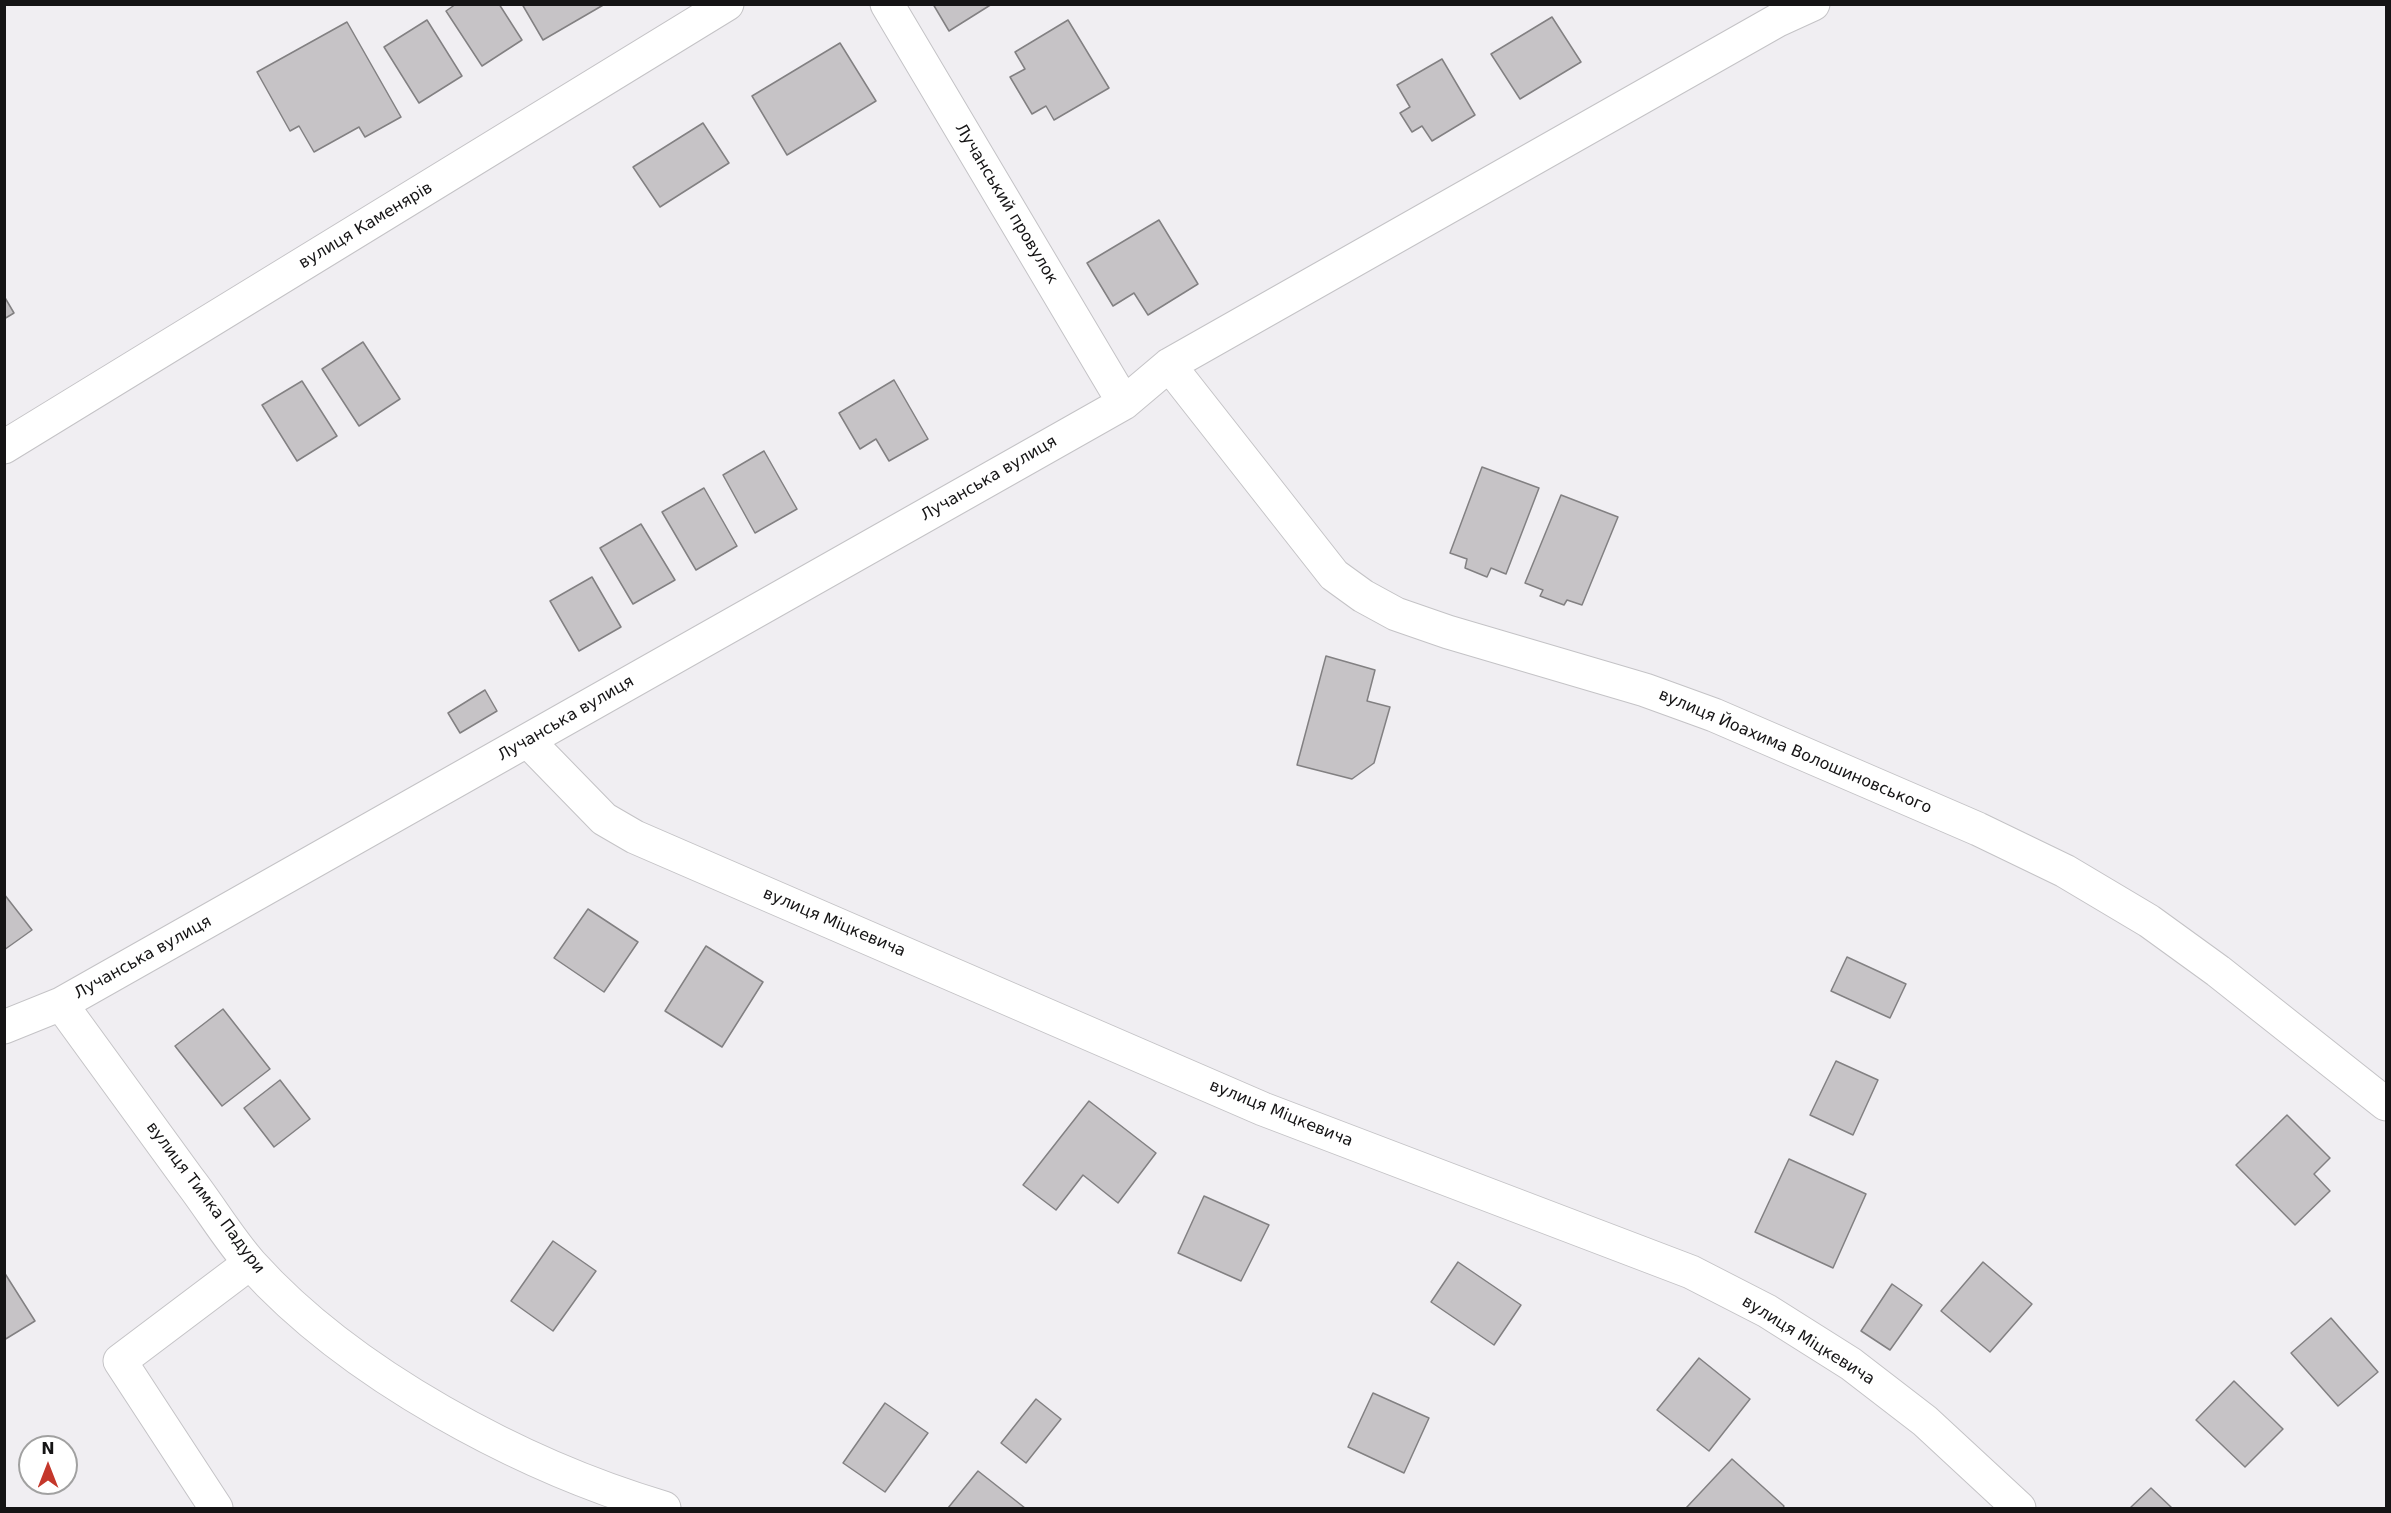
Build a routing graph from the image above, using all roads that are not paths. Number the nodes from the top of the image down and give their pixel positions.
1 (727, 4) edge
2 (887, 4) edge
3 (1813, 4) edge
4 (1169, 365) junction
5 (1124, 403) junction
6 (4, 447) edge
7 (528, 741) junction
8 (61, 1004) junction
9 (4, 1027) edge
10 (2386, 1104) edge
11 (250, 1263) junction
12 (216, 1509) edge
13 (664, 1509) edge
14 (2019, 1509) edge

1 - 6 street, вулиця Каменярів
2 - 5 street, Лучанський провулок
3 - 4 street, Лучанська вулиця
4 - 5 street, Лучанська вулиця
4 - 10 street, вулиця Йоахима Волошиновського
5 - 7 street, Лучанська вулиця
7 - 8 street, Лучанська вулиця
7 - 14 street, вулиця Міцкевича
8 - 9 street, Лучанська вулиця
8 - 11 street, вулиця Тимка Падури
11 - 12 street
11 - 13 street, вулиця Тимка Падури

